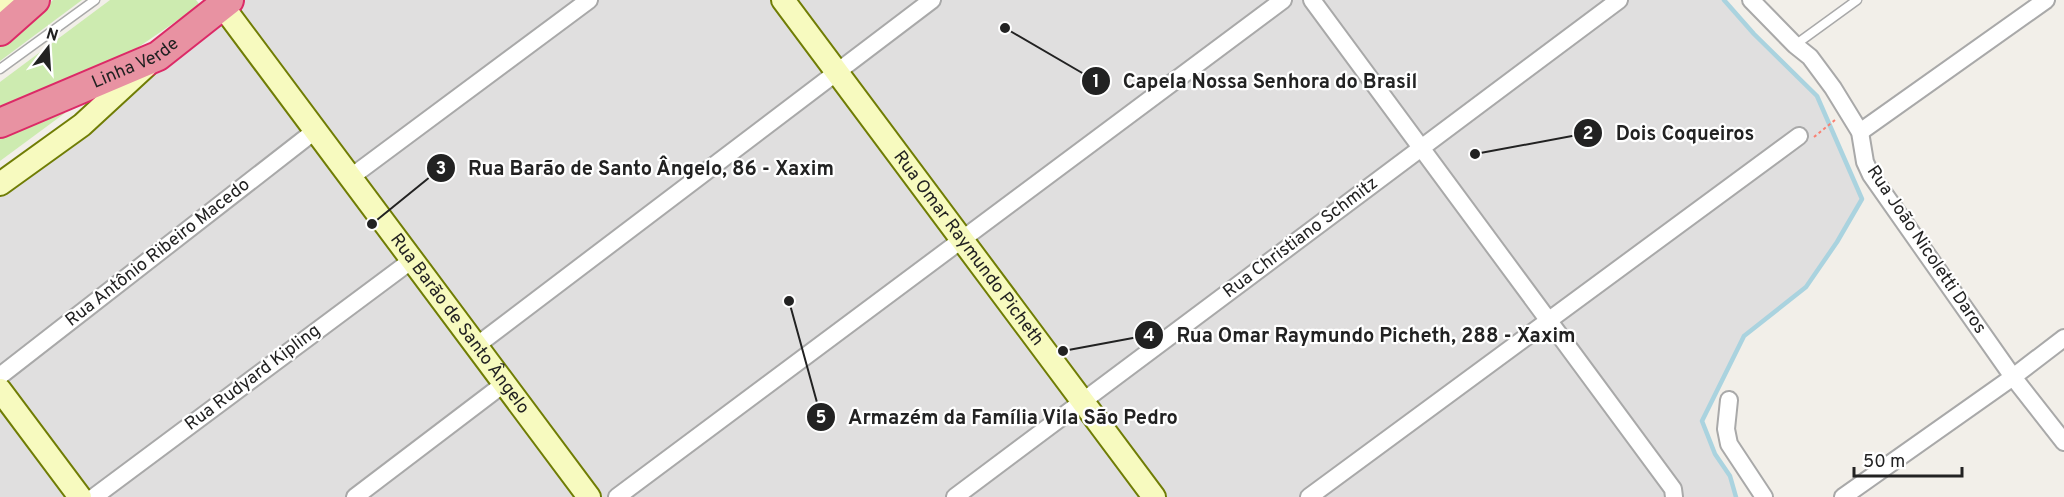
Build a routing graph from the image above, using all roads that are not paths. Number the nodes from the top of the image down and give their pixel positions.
1 (35, 0) edge
2 (95, 0) edge
3 (589, 0) edge
4 (783, 0) edge
5 (932, 0) edge
6 (1283, 0) edge
7 (1312, 0) edge
8 (1619, 0) edge
9 (1750, 0) edge
10 (1857, 0) edge
11 (2046, 0) edge
12 (223, 2) edge
13 (0, 31) edge
14 (1795, 45) junction
15 (158, 56) junction
16 (0, 69) edge
17 (837, 72) junction
18 (0, 123) edge
19 (316, 130) junction
20 (1860, 132) junction
21 (1806, 137) road end
22 (1421, 148) junction
23 (351, 177) junction
24 (0, 184) edge
25 (961, 239) junction
26 (412, 260) junction
27 (1548, 320) junction
28 (2064, 338) edge
29 (476, 346) junction
30 (0, 376) edge
31 (2013, 377) junction
32 (505, 383) junction
33 (0, 390) edge
34 (1729, 400) dead end
35 (1083, 402) junction
36 (2064, 442) edge
37 (1670, 494) edge
38 (80, 497) edge
39 (94, 497) edge
40 (355, 497) edge
41 (589, 497) edge
42 (617, 497) edge
43 (955, 497) edge
44 (1154, 497) edge
45 (1309, 497) edge
46 (1764, 497) edge
47 (1843, 497) edge

1 - 13 highway
2 - 16 lane
3 - 23 street
4 - 17 main road, Rua Omar Raymundo Picheth
5 - 17 street
6 - 25 street
7 - 22 street
8 - 22 street, Rua Christiano Schmitz
9 - 14 street, Rua João Nicoletti Daros
10 - 14 lane
11 - 20 street
12 - 15 highway, Linha Verde
12 - 19 main road, Rua Barão de Santo Ângelo
14 - 20 street, Rua João Nicoletti Daros
15 - 18 highway, Linha Verde
15 - 24 main road
17 - 25 main road, Rua Omar Raymundo Picheth
17 - 29 street
19 - 23 main road, Rua Barão de Santo Ângelo
19 - 30 street, Rua Antônio Ribeiro Macedo
20 - 31 street, Rua João Nicoletti Daros
21 - 27 street
22 - 27 street
22 - 35 street, Rua Christiano Schmitz
23 - 26 main road, Rua Barão de Santo Ângelo
25 - 35 main road, Rua Omar Raymundo Picheth
25 - 42 street
26 - 29 main road, Rua Barão de Santo Ângelo
26 - 39 street, Rua Rudyard Kipling
27 - 37 street
27 - 45 street
28 - 31 street
29 - 32 main road, Rua Barão de Santo Ângelo
31 - 36 street, Rua João Nicoletti Daros
31 - 47 street
32 - 40 street
32 - 41 main road, Rua Barão de Santo Ângelo
33 - 38 main road
34 - 46 street
35 - 43 street, Rua Christiano Schmitz
35 - 44 main road, Rua Omar Raymundo Picheth

